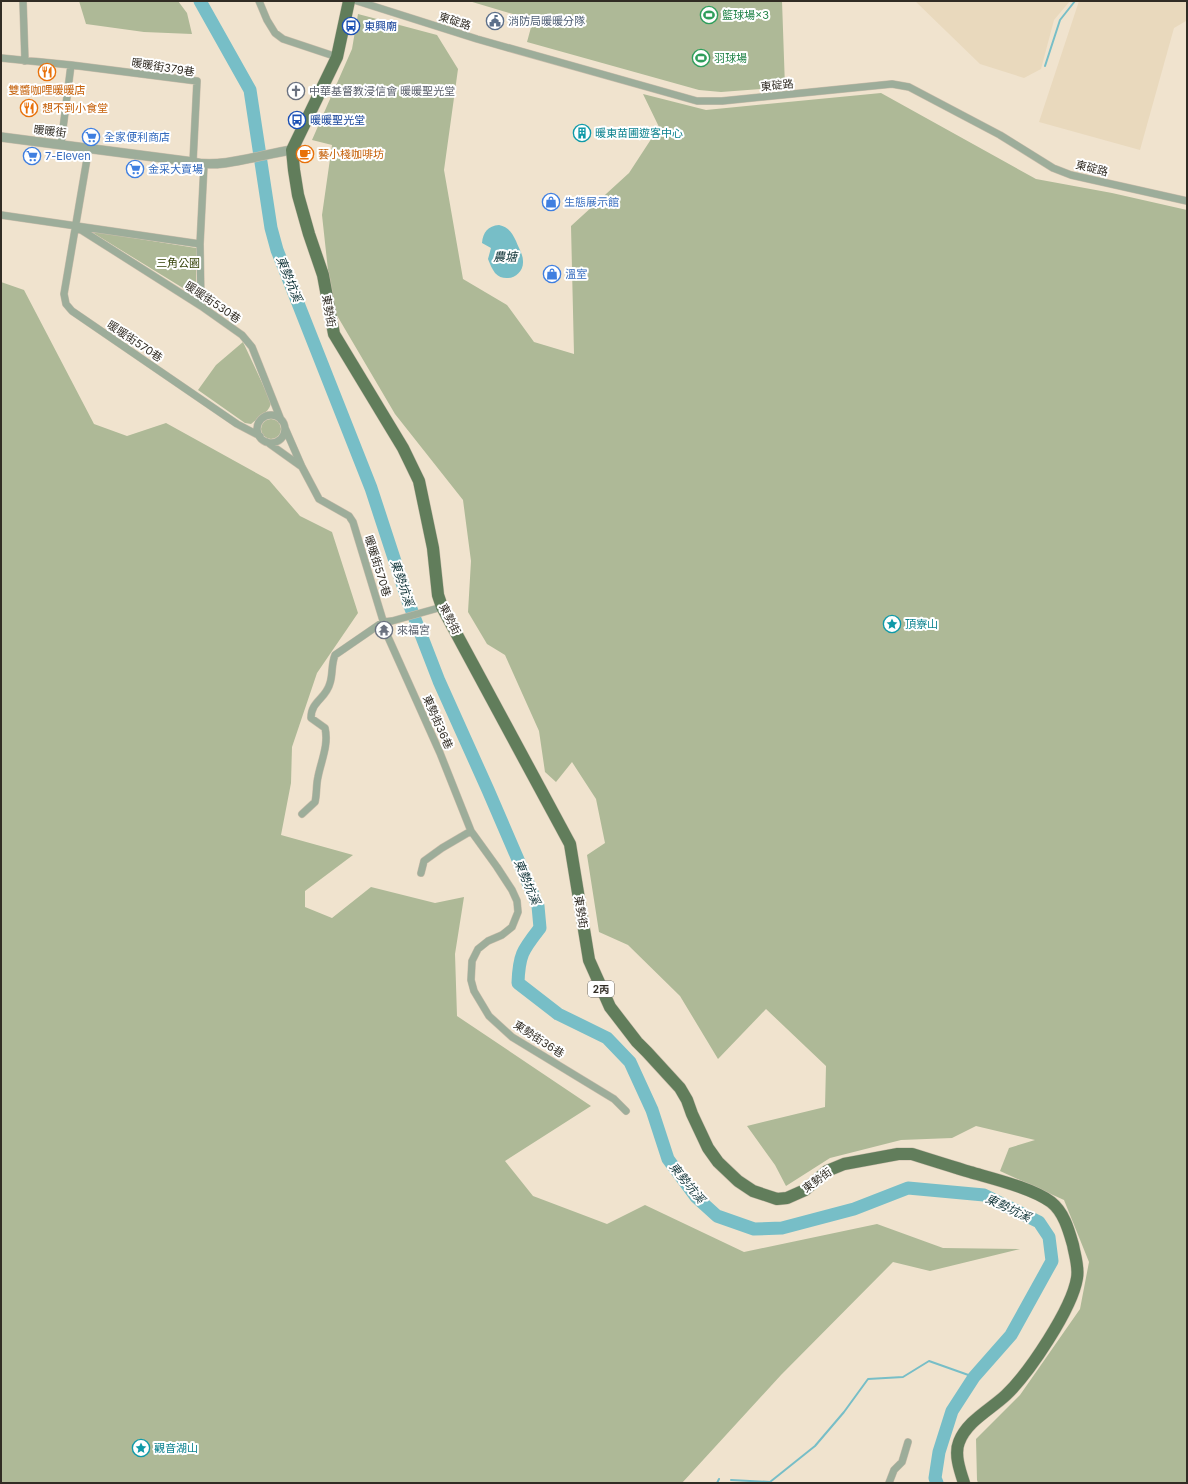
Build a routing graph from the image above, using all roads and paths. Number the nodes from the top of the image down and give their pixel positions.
1 (23, 1) edge
2 (259, 1) edge
3 (349, 1) edge
4 (357, 1) edge
5 (337, 56) junction
6 (1, 58) edge
7 (25, 61) junction
8 (71, 65) junction
9 (1, 137) edge
10 (61, 144) junction
11 (89, 147) junction
12 (287, 151) junction
13 (193, 162) junction
14 (204, 165) junction
15 (1187, 201) edge
16 (1, 215) edge
17 (75, 226) junction
18 (200, 244) junction
19 (201, 306) junction
20 (281, 420) junction
21 (285, 428) junction
22 (260, 436) junction
23 (267, 442) junction
24 (302, 467) junction
25 (437, 608) junction
26 (383, 622) junction
27 (302, 814) dead end
28 (471, 831) junction
29 (421, 873) dead end
30 (626, 1112) dead end
31 (908, 1442) dead end
32 (889, 1483) edge
33 (964, 1483) edge

1 - 7 street
2 - 5 street
3 - 5 main road
4 - 15 street, 東碇路
5 - 12 main road
6 - 7 street, 暖暖街379巷
7 - 8 street, 暖暖街379巷
8 - 10 street
8 - 13 street, 暖暖街379巷
9 - 10 street, 暖暖街
10 - 11 street, 暖暖街
11 - 13 street, 暖暖街
11 - 17 street, 暖暖街570巷
12 - 14 street, 暖暖街
12 - 25 main road, 東勢街 / 2丙
13 - 14 street, 暖暖街
14 - 18 street
16 - 17 street, 暖暖街530巷
17 - 18 street
17 - 19 street, 暖暖街530巷
17 - 22 street, 暖暖街570巷
18 - 19 street
19 - 20 street, 暖暖街530巷
20 - 21 street
20 - 22 street
21 - 23 street
21 - 24 street
22 - 23 street
23 - 24 street
24 - 26 street, 暖暖街570巷
25 - 26 street
25 - 33 main road, 東勢街 / 2丙
26 - 27 street
26 - 28 street, 東勢街36巷
28 - 29 street
28 - 30 street, 東勢街36巷
31 - 32 street

